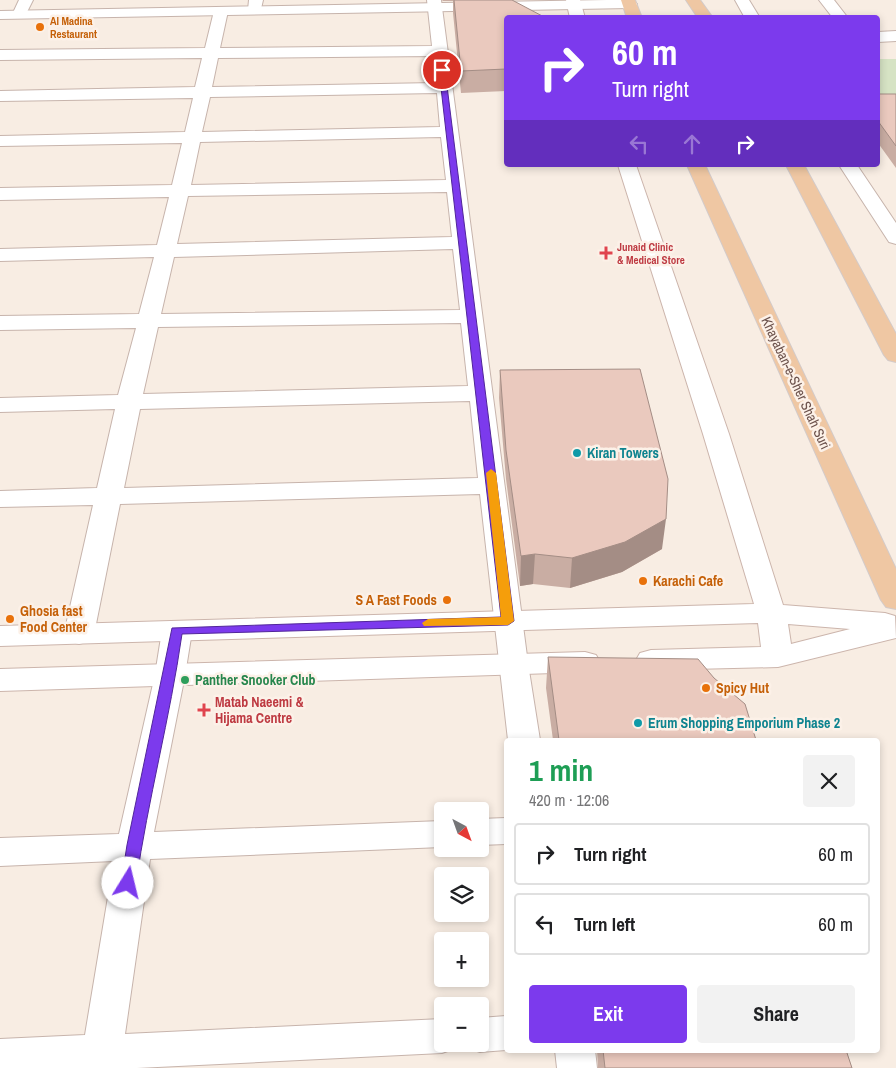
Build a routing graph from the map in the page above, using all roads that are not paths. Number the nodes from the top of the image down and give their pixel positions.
1 (26, 0) edge
2 (693, 0) edge
3 (742, 0) edge
4 (826, 0) edge
5 (434, 3) edge
6 (256, 5) edge
7 (575, 7) edge
8 (631, 7) edge
9 (221, 11) junction
10 (0, 15) edge
11 (19, 15) junction
12 (704, 15) edge
13 (751, 15) edge
14 (838, 15) edge
15 (896, 36) edge
16 (880, 37) edge
17 (440, 51) junction
18 (211, 53) junction
19 (0, 55) edge
20 (444, 88) junction
21 (202, 92) junction
22 (0, 96) edge
23 (449, 132) junction
24 (192, 137) junction
25 (0, 141) edge
26 (628, 167) edge
27 (697, 167) edge
28 (796, 167) edge
29 (849, 167) edge
30 (456, 186) junction
31 (180, 191) junction
32 (0, 194) edge
33 (896, 238) edge
34 (463, 243) junction
35 (166, 251) junction
36 (0, 254) edge
37 (472, 316) junction
38 (148, 320) junction
39 (0, 323) edge
40 (896, 355) edge
41 (481, 393) junction
42 (128, 402) junction
43 (0, 405) edge
44 (493, 486) junction
45 (108, 497) junction
46 (0, 499) edge
47 (896, 600) edge
48 (770, 613) junction
49 (508, 621) junction
50 (896, 624) edge
51 (896, 628) edge
52 (177, 631) junction
53 (79, 634) junction
54 (0, 636) edge
55 (778, 657) junction
56 (513, 664) junction
57 (170, 674) junction
58 (0, 680) edge
59 (524, 738) edge
60 (504, 831) edge
61 (489, 832) edge
62 (434, 834) edge
63 (134, 845) junction
64 (0, 852) edge
65 (504, 1033) edge
66 (489, 1034) edge
67 (434, 1037) edge
68 (575, 1053) edge
69 (0, 1057) edge
70 (101, 1060) edge
71 (577, 1068) edge

1 - 11 street
2 - 12 main road
3 - 13 street
4 - 14 street
5 - 6 street
5 - 7 street
5 - 17 street
6 - 9 street
7 - 8 street
9 - 11 street
9 - 18 street
10 - 11 street
15 - 16 street
17 - 18 street
17 - 20 street
18 - 19 street
18 - 21 street
20 - 21 street
20 - 23 street
21 - 22 street
21 - 24 street
23 - 24 street
23 - 30 street
24 - 25 street
24 - 31 street
26 - 48 street
27 - 47 main road, Khayaban-e-Sher Shah Suri
28 - 40 main road
29 - 33 street
30 - 31 street
30 - 34 street
31 - 32 street
31 - 35 street
34 - 35 street
34 - 37 street
35 - 36 street
35 - 38 street
37 - 38 street
37 - 41 street
38 - 39 street
38 - 42 street
41 - 42 street
41 - 44 street
42 - 43 street
42 - 45 street
44 - 45 street
44 - 49 street
45 - 46 street
45 - 53 street
48 - 49 street
48 - 50 street
48 - 55 street
49 - 52 street
49 - 56 street
51 - 55 street
52 - 53 street
52 - 57 street
53 - 54 street
55 - 56 street
56 - 57 street
56 - 59 street
57 - 58 street
57 - 63 street
60 - 61 street
62 - 63 street
63 - 64 street
63 - 70 street
65 - 66 street
67 - 70 street
68 - 71 street
69 - 70 street

